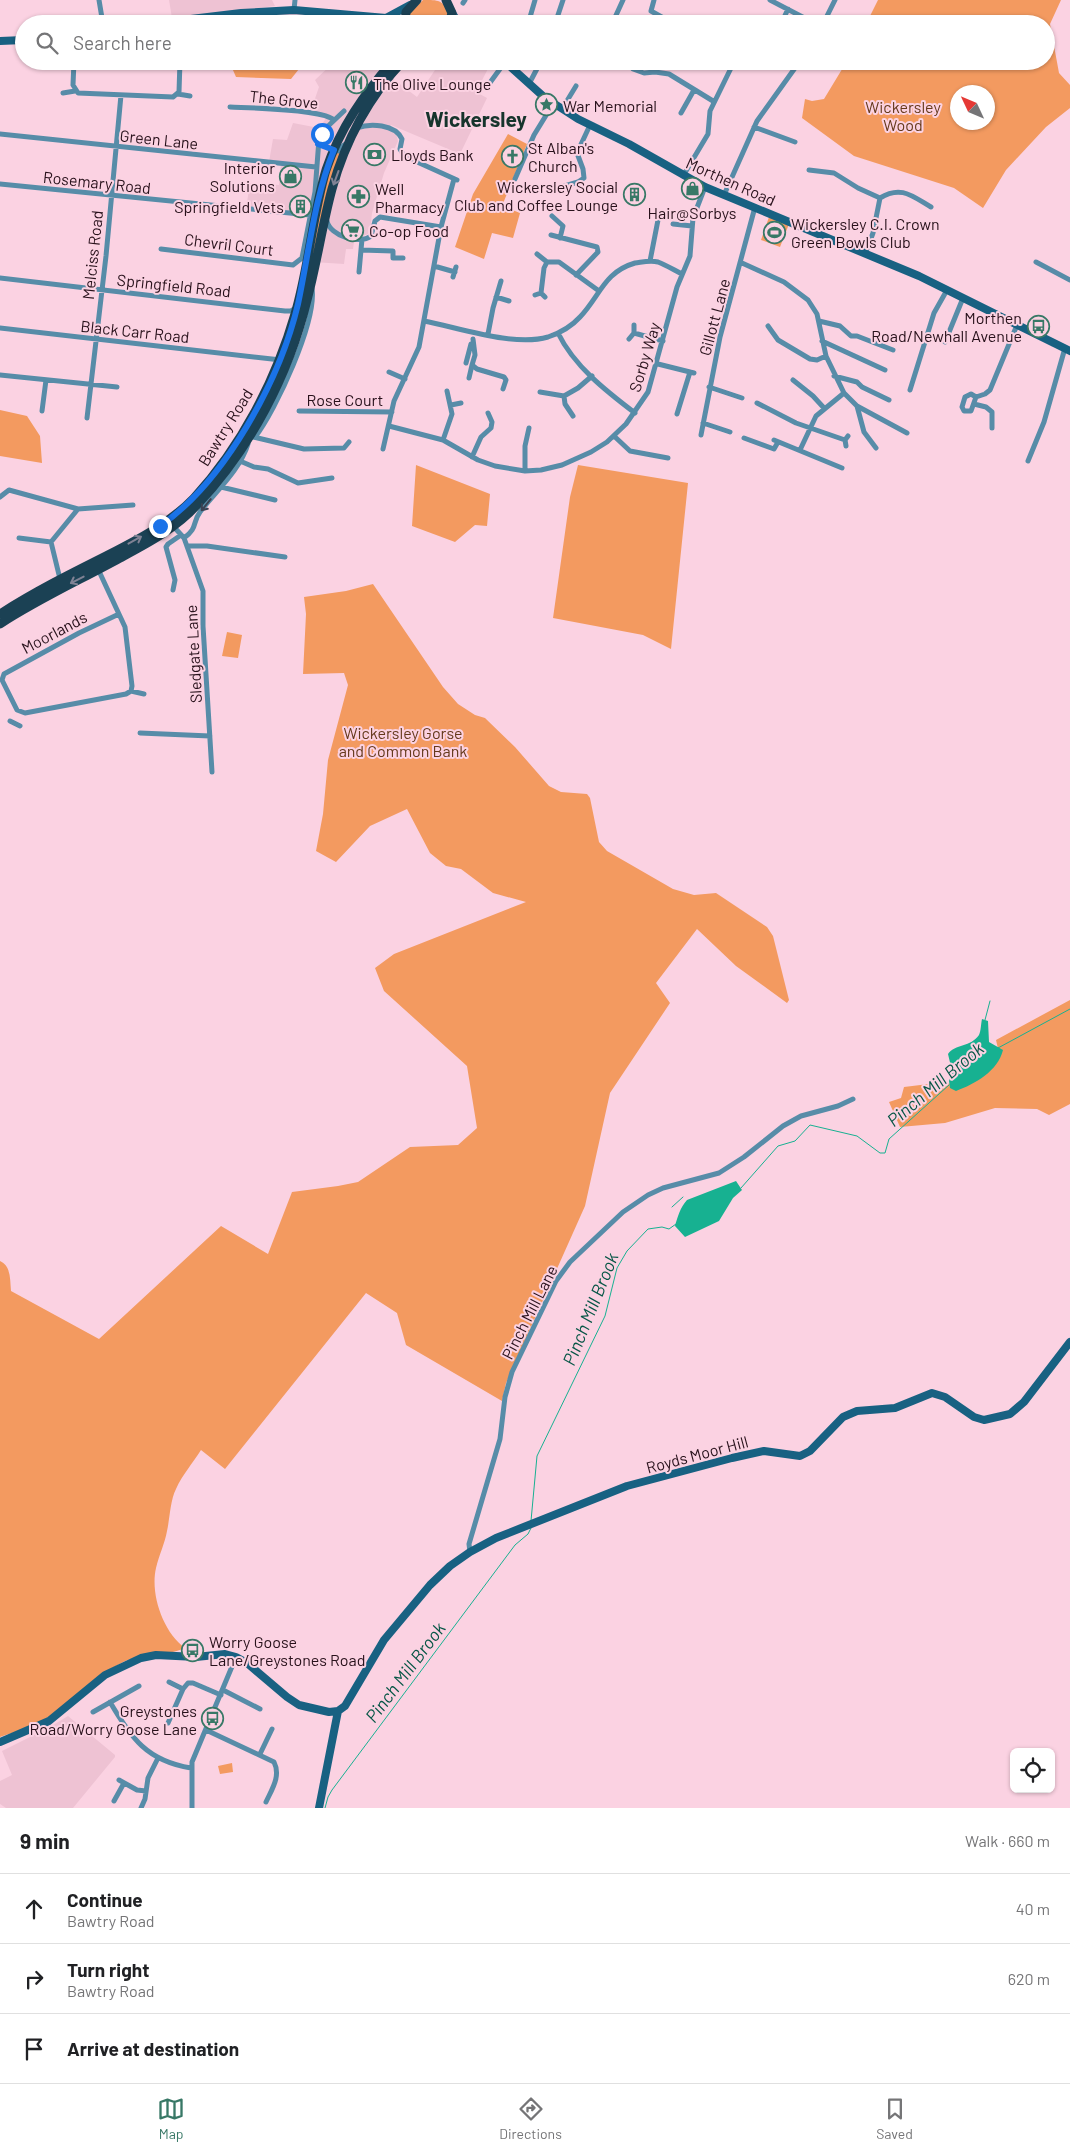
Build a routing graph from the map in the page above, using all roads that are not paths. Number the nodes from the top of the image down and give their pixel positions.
1 (99, 0) edge
2 (295, 0) edge
3 (535, 0) edge
4 (563, 0) edge
5 (623, 0) edge
6 (654, 0) edge
7 (770, 0) edge
8 (836, 0) edge
9 (414, 2) edge
10 (788, 9) junction
11 (294, 10) junction
12 (335, 14) joint
13 (102, 15) edge
14 (222, 15) edge
15 (348, 15) edge
16 (391, 15) edge
17 (406, 15) edge
18 (531, 15) edge
19 (558, 15) edge
20 (616, 15) edge
21 (658, 15) edge
22 (785, 15) edge
23 (799, 15) edge
24 (827, 15) edge
25 (15, 40) edge
26 (0, 41) edge
27 (74, 70) edge
28 (180, 70) edge
29 (386, 70) edge
30 (395, 70) edge
31 (500, 70) edge
32 (515, 70) edge
33 (536, 70) edge
34 (636, 70) edge
35 (730, 70) edge
36 (794, 70) edge
37 (489, 84) dead end
38 (530, 84) junction
39 (576, 86) dead end
40 (694, 90) junction
41 (75, 91) junction
42 (63, 93) dead end
43 (178, 94) junction
44 (121, 95) junction
45 (190, 96) dead end
46 (713, 101) junction
47 (553, 104) junction
48 (230, 107) dead end
49 (365, 110) junction
50 (562, 110) junction
51 (344, 111) dead end
52 (681, 113) dead end
53 (334, 120) junction
54 (590, 125) junction
55 (367, 126) junction
56 (754, 127) junction
57 (354, 131) junction
58 (0, 134) edge
59 (795, 142) dead end
60 (318, 144) junction
61 (332, 145) junction
62 (117, 147) junction
63 (818, 164) dead end
64 (316, 167) junction
65 (809, 170) dead end
66 (817, 171) junction
67 (683, 176) junction
68 (515, 179) dead end
69 (0, 184) edge
70 (705, 187) junction
71 (548, 191) dead end
72 (724, 195) junction
73 (112, 196) junction
74 (880, 198) junction
75 (755, 207) junction
76 (931, 207) dead end
77 (310, 216) junction
78 (326, 216) junction
79 (552, 216) dead end
80 (658, 220) dead end
81 (673, 224) dead end
82 (692, 226) junction
83 (441, 227) junction
84 (334, 231) junction
85 (551, 236) dead end
86 (560, 238) junction
87 (362, 239) junction
88 (320, 242) junction
89 (161, 249) dead end
90 (361, 250) junction
91 (537, 254) dead end
92 (865, 254) junction
93 (403, 258) dead end
94 (650, 261) junction
95 (547, 262) junction
96 (1036, 262) dead end
97 (742, 263) junction
98 (434, 266) junction
99 (359, 272) dead end
100 (455, 272) dead end
101 (682, 274) junction
102 (576, 275) junction
103 (0, 278) edge
104 (1070, 280) edge
105 (501, 281) dead end
106 (311, 282) junction
107 (101, 289) junction
108 (947, 290) junction
109 (599, 291) junction
110 (540, 295) dead end
111 (496, 297) junction
112 (964, 298) junction
113 (509, 302) dead end
114 (297, 307) junction
115 (285, 311) junction
116 (424, 321) junction
117 (819, 321) junction
118 (292, 324) junction
119 (634, 325) dead end
120 (1017, 325) junction
121 (768, 326) dead end
122 (0, 328) edge
123 (475, 332) junction
124 (772, 332) junction
125 (558, 333) junction
126 (634, 333) junction
127 (488, 334) junction
128 (766, 337) dead end
129 (96, 339) junction
130 (473, 339) junction
131 (630, 339) dead end
132 (663, 341) junction
133 (822, 341) junction
134 (945, 342) dead end
135 (894, 350) dead end
136 (1067, 350) edge
137 (826, 356) junction
138 (267, 358) junction
139 (283, 361) junction
140 (466, 363) dead end
141 (658, 364) junction
142 (472, 365) junction
143 (885, 370) dead end
144 (389, 372) dead end
145 (0, 375) edge
146 (275, 375) junction
147 (592, 376) junction
148 (834, 376) junction
149 (469, 378) dead end
150 (46, 380) junction
151 (405, 380) junction
152 (506, 380) junction
153 (793, 380) dead end
154 (513, 382) dead end
155 (90, 385) junction
156 (117, 387) dead end
157 (709, 387) junction
158 (503, 389) dead end
159 (910, 390) dead end
160 (447, 392) dead end
161 (540, 392) dead end
162 (844, 393) junction
163 (564, 396) junction
164 (976, 397) junction
165 (742, 398) dead end
166 (889, 400) dead end
167 (461, 403) dead end
168 (757, 403) dead end
169 (974, 404) junction
170 (451, 405) junction
171 (857, 406) junction
172 (824, 408) junction
173 (42, 411) dead end
174 (299, 411) dead end
175 (392, 412) junction
176 (497, 412) dead end
177 (635, 413) junction
178 (677, 414) dead end
179 (573, 416) dead end
180 (86, 418) dead end
181 (703, 423) junction
182 (389, 426) junction
183 (529, 428) dead end
184 (809, 428) junction
185 (992, 428) dead end
186 (730, 432) dead end
187 (907, 433) dead end
188 (701, 435) dead end
189 (252, 436) junction
190 (614, 436) junction
191 (744, 438) dead end
192 (443, 440) junction
193 (846, 441) dead end
194 (349, 442) dead end
195 (876, 448) dead end
196 (383, 449) dead end
197 (800, 450) junction
198 (472, 457) junction
199 (668, 458) dead end
200 (1028, 460) dead end
201 (240, 461) junction
202 (525, 471) junction
203 (835, 474) dead end
204 (332, 478) dead end
205 (221, 487) junction
206 (0, 497) edge
207 (275, 500) dead end
208 (133, 505) dead end
209 (78, 509) junction
210 (174, 526) junction
211 (183, 536) junction
212 (19, 538) dead end
213 (51, 542) junction
214 (188, 546) junction
215 (127, 554) junction
216 (106, 556) junction
217 (285, 557) dead end
218 (82, 568) junction
219 (99, 570) junction
220 (60, 580) junction
221 (173, 590) dead end
222 (0, 614) edge
223 (119, 614) junction
224 (0, 624) edge
225 (1, 676) edge
226 (131, 691) junction
227 (144, 694) dead end
228 (19, 712) junction
229 (20, 726) dead end
230 (140, 733) dead end
231 (210, 736) junction
232 (212, 772) dead end
233 (854, 1099) dead end
234 (1070, 1342) edge
235 (470, 1552) junction
236 (236, 1657) junction
237 (169, 1682) dead end
238 (139, 1686) dead end
239 (183, 1689) junction
240 (222, 1693) junction
241 (110, 1702) junction
242 (260, 1709) dead end
243 (338, 1711) junction
244 (93, 1712) dead end
245 (168, 1723) dead end
246 (272, 1729) dead end
247 (206, 1730) junction
248 (0, 1742) edge
249 (260, 1754) junction
250 (158, 1758) junction
251 (191, 1768) junction
252 (146, 1791) junction
253 (114, 1801) dead end
254 (266, 1802) dead end
255 (141, 1808) edge
256 (192, 1808) edge
257 (318, 1808) edge

1 - 13 street
2 - 11 street
3 - 18 street
4 - 19 street
5 - 20 street
6 - 21 street
7 - 10 street
8 - 24 street
9 - 16 main road
9 - 17 main road
10 - 22 street
10 - 23 street
11 - 12 main road
11 - 14 main road
12 - 15 main road
25 - 26 main road
27 - 41 street
28 - 43 street
29 - 61 main road, Bawtry Road
30 - 49 main road, Bawtry Road
31 - 37 street
32 - 38 main road, Morthen Road
33 - 38 street
34 - 40 street
35 - 46 street
36 - 56 street
38 - 47 main road, Morthen Road
39 - 50 street
40 - 46 street
40 - 52 street
41 - 42 street
41 - 44 street
43 - 44 street
43 - 45 street
44 - 62 street, Melciss Road
46 - 67 street
47 - 50 main road, Morthen Road
47 - 68 street
48 - 53 street, The Grove
49 - 55 street
49 - 57 main road, Bawtry Road
50 - 54 main road, Morthen Road
51 - 53 street
53 - 60 street
54 - 67 main road, Morthen Road
54 - 71 street
55 - 57 street
55 - 83 street
56 - 59 street
56 - 72 street
57 - 61 street, Bawtry Road
57 -> 78 main road, Bawtry Road
58 - 62 street, Green Lane
60 - 61 street
60 - 64 street
61 - 114 main road, Bawtry Road
62 - 64 street, Green Lane
62 - 73 street, Melciss Road
63 - 66 street
64 - 77 street
65 - 66 street
66 - 74 street
67 - 70 main road, Morthen Road
69 - 73 street, Rosemary Road
70 - 72 main road, Morthen Road
70 - 82 street, Sorby Way
72 - 75 main road, Morthen Road
73 - 77 street, Rosemary Road
73 - 107 street, Melciss Road
74 - 76 street
74 - 92 street
75 - 92 main road, Morthen Road
75 - 97 street, Gillott Lane
77 - 89 street, Chevril Court
78 - 84 street
78 - 88 main road, Bawtry Road
79 - 86 street
80 - 94 street
81 - 82 street
82 - 101 street, Sorby Way
83 - 87 street
83 - 98 street
84 - 87 street
84 - 88 street
85 - 86 street
86 - 102 street
87 - 90 street
88 - 106 main road, Bawtry Road
90 - 93 street
90 - 99 street
91 - 95 street
92 - 108 main road, Morthen Road
94 - 101 street
94 - 109 street
95 - 102 street
95 - 110 street
96 - 104 street
97 - 117 street
97 - 157 street, Gillott Lane
98 - 100 street
98 - 116 street
101 - 132 street, Sorby Way
102 - 109 street
103 - 107 street, Springfield Road
105 - 111 street
106 - 139 main road, Bawtry Road
106 - 189 street, Bawtry Road
107 - 115 street, Springfield Road
107 - 129 street, Melciss Road
108 - 112 main road, Morthen Road
108 - 159 street
109 - 125 street
111 - 113 street
111 - 127 street
112 - 120 main road, Morthen Road
112 - 134 street
114 - 115 street, Springfield Road
114 - 118 main road, Bawtry Road
115 - 118 street
116 - 123 street
116 - 151 street
117 - 133 street
117 - 135 street
118 - 139 main road, Bawtry Road
119 - 126 street
120 - 136 main road, Morthen Road
120 - 164 street
121 - 124 street
122 - 129 street, Black Carr Road
123 - 127 street
123 - 130 street
124 - 128 street
124 - 137 street
125 - 127 street
125 - 147 street
126 - 131 street
126 - 132 street
129 - 138 street, Black Carr Road
129 - 155 street, Melciss Road
130 - 140 street
130 - 142 street
132 - 141 street, Sorby Way
133 - 137 street
133 - 143 street
136 - 200 street
137 - 148 street
138 - 139 street, Black Carr Road
138 - 146 street
139 - 146 main road, Bawtry Road
141 - 177 street, Sorby Way
141 - 178 street
142 - 149 street
142 - 152 street
144 - 151 street
145 - 150 street
146 - 189 main road, Bawtry Road
216 -> 146 main road, Bawtry Road
147 - 163 street
147 - 177 street
148 - 162 street
148 - 166 street
150 - 155 street
150 - 173 street
151 - 175 street
152 - 154 street
152 - 158 street
153 - 172 street
155 - 156 street
155 - 180 street, Melciss Road
157 - 165 street
157 - 181 street, Gillott Lane
160 - 170 street
161 - 163 street
162 - 171 street
162 - 172 street
163 - 179 street
164 - 169 street
164 - 169 street
167 - 170 street
168 - 184 street
169 - 185 street
170 - 192 street
171 - 187 street
171 - 195 street
172 - 184 street
174 - 175 street, Rose Court
175 - 182 street
176 - 198 street
177 - 190 street, Sorby Way
181 - 186 street
181 - 188 street, Gillott Lane
182 - 192 street, Sorby Way
182 - 196 street
183 - 202 street
184 - 193 street
184 - 197 street
189 - 194 street
189 - 201 street, Bawtry Road
189 - 210 main road, Bawtry Road
190 - 199 street
190 - 202 street, Sorby Way
191 - 197 street
192 - 198 street, Sorby Way
197 - 203 street
198 - 202 street, Sorby Way
201 - 204 street
201 - 205 street, Bawtry Road
205 - 207 street
205 -> 211 street, Bawtry Road
206 - 209 street
208 - 209 street
209 - 213 street
210 - 211 street
210 - 215 main road, Bawtry Road
211 - 214 street, Sledgate Lane
211 - 221 street, Bawtry Road
212 - 213 street
213 - 220 street
214 - 217 street
214 - 231 street, Sledgate Lane
215 - 216 main road
215 - 219 main road, Bawtry Road
216 - 218 main road, Bawtry Road
218 - 219 street
218 - 220 main road, Bawtry Road
219 - 223 street
219 -> 224 main road, Bawtry Road
220 - 222 main road, Bawtry Road
223 - 225 street, Moorlands
223 - 226 street
225 - 228 street, Moorlands
226 - 227 street
226 - 228 street
228 - 229 street
230 - 231 street
231 - 232 street, Sledgate Lane
233 - 235 street, Pinch Mill Lane
234 - 235 main road, Royds Moor Hill
235 - 243 main road, Royds Moor Hill
236 - 240 street
236 - 243 main road
236 - 248 main road
237 - 239 street
238 - 241 street
239 - 240 street
239 - 245 street
240 - 242 street
240 - 247 street
241 - 244 street
241 - 250 street
243 - 257 main road
246 - 249 street
247 - 249 street
247 - 251 street
249 - 254 street
250 - 251 street
250 - 252 street
251 - 256 street
252 - 253 street
252 - 255 street

